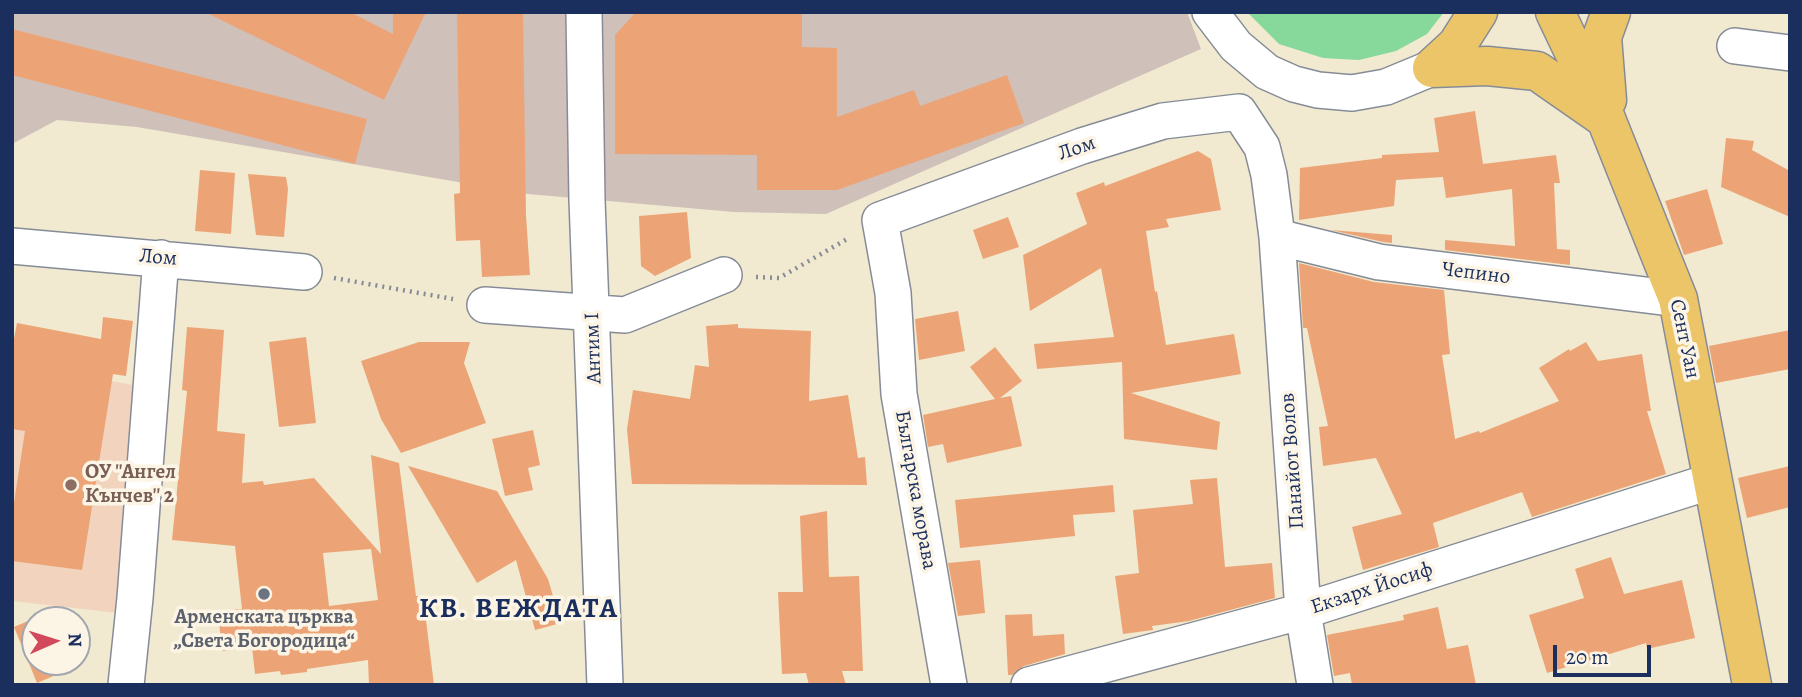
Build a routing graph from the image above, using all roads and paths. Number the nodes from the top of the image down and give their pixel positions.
1 (584, 12) edge
2 (1210, 12) edge
3 (1478, 12) edge
4 (1555, 12) edge
5 (1611, 12) edge
6 (1735, 46) dead end
7 (1790, 53) edge
8 (1432, 68) junction
9 (1606, 119) junction
10 (1262, 147) joint
11 (880, 220) junction
12 (1277, 237) junction
13 (12, 246) edge
14 (161, 258) junction
15 (304, 272) joint
16 (724, 275) joint
17 (1678, 299) junction
18 (485, 305) joint
19 (593, 313) junction
20 (1712, 481) junction
21 (1303, 611) junction
22 (1752, 679) edge
23 (125, 685) edge
24 (605, 685) edge
25 (948, 685) edge
26 (1029, 685) edge
27 (1315, 685) edge

1 - 19 street, Антим I
2 - 8 street
3 - 8 main road
4 - 9 main road, Сент Уан
5 - 9 main road
6 - 7 street
8 - 9 main road
9 - 17 main road, Сент Уан
10 - 11 street, Лом
10 - 12 street, Панайот Волов
11 - 16 path
11 - 25 street, Българска морава
12 - 17 street, Чепино
12 - 21 street, Панайот Волов
13 - 14 street, Лом
14 - 15 street, Лом
14 - 23 street
15 - 18 path
16 - 19 street
17 - 20 main road, Сент Уан
18 - 19 street
19 - 24 street, Антим I
20 - 21 street, Екзарх Йосиф
20 - 22 main road, Сент Уан
21 - 26 street, Екзарх Йосиф
21 - 27 street, Панайот Волов

